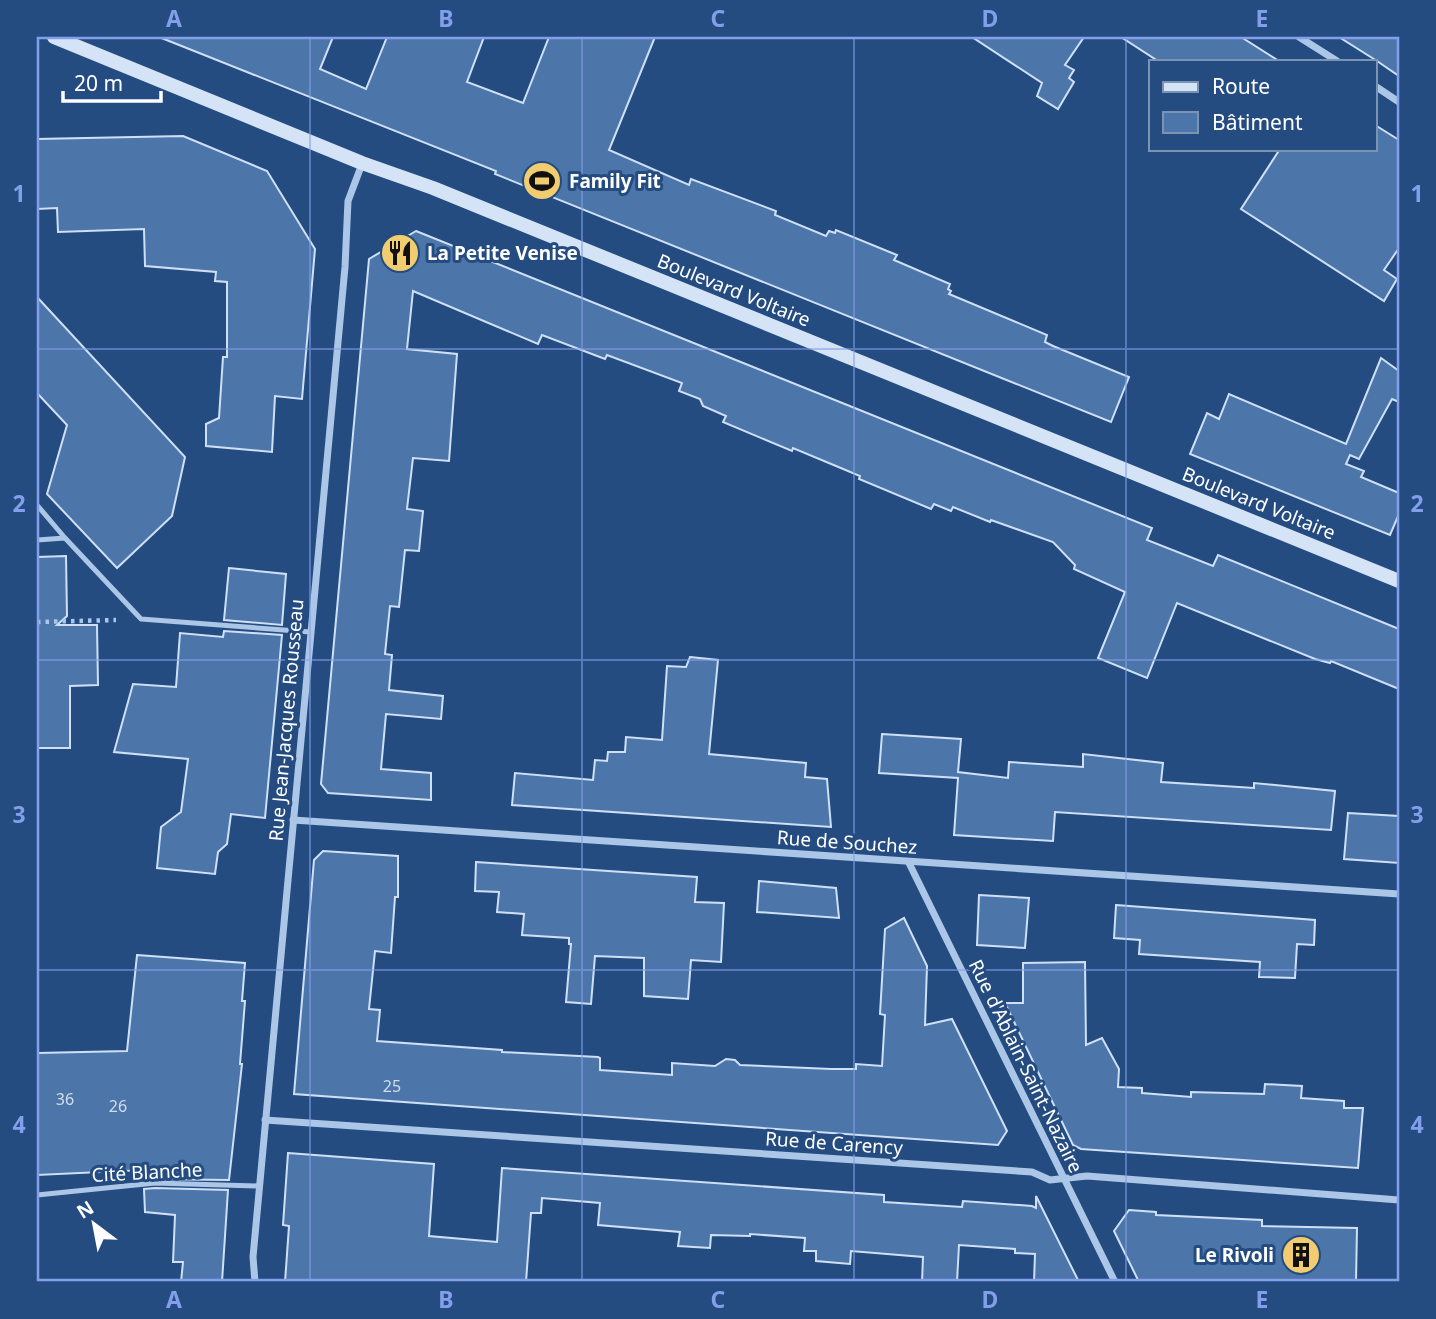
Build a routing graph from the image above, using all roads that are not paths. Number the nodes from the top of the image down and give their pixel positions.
1 (54, 37) edge
2 (1299, 37) edge
3 (1335, 60) edge
4 (1376, 87) edge
5 (1399, 102) edge
6 (362, 163) junction
7 (37, 505) edge
8 (65, 538) junction
9 (37, 540) edge
10 (1399, 581) edge
11 (310, 632) junction
12 (293, 820) junction
13 (909, 863) junction
14 (1399, 894) edge
15 (265, 1120) junction
16 (1064, 1179) junction
17 (260, 1186) junction
18 (37, 1195) edge
19 (1399, 1200) edge
20 (255, 1282) edge
21 (1115, 1282) edge

1 - 6 street, Boulevard Voltaire
2 - 3 street
4 - 5 street
6 - 10 street, Boulevard Voltaire
6 - 11 street, Rue Jean-Jacques Rousseau
7 - 8 lane
8 - 9 lane
8 - 11 lane
11 - 12 street, Rue Jean-Jacques Rousseau
12 - 13 street, Rue de Souchez
12 - 15 street, Rue Jean-Jacques Rousseau
13 - 14 street, Rue de Souchez
13 - 16 street, Rue d'Ablain-Saint-Nazaire
15 - 16 street, Rue de Carency
15 - 17 street, Rue Jean-Jacques Rousseau
16 - 19 street, Rue de Carency
16 - 21 street, Rue d'Ablain-Saint-Nazaire
17 - 18 lane, Cité Blanche
17 - 20 street, Rue Jean-Jacques Rousseau

